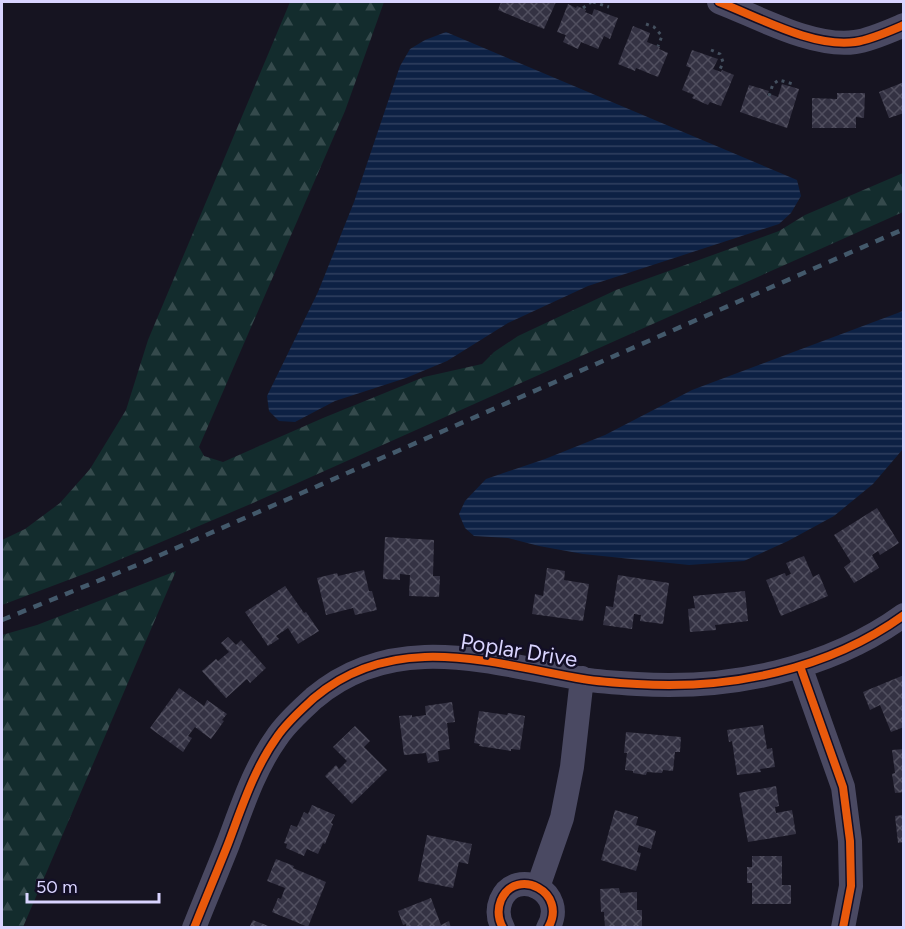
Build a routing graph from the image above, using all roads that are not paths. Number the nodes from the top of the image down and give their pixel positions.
1 (719, 2) edge
2 (903, 25) edge
3 (903, 615) edge
4 (800, 666) junction
5 (582, 678) junction
6 (538, 887) junction
7 (194, 927) edge
8 (503, 927) edge
9 (548, 927) edge
10 (843, 927) edge

1 - 2 street
3 - 4 street, Poplar Drive
4 - 5 street, Poplar Drive
4 - 10 street
5 - 6 street
5 - 7 street, Poplar Drive
6 - 8 street
6 - 9 street

